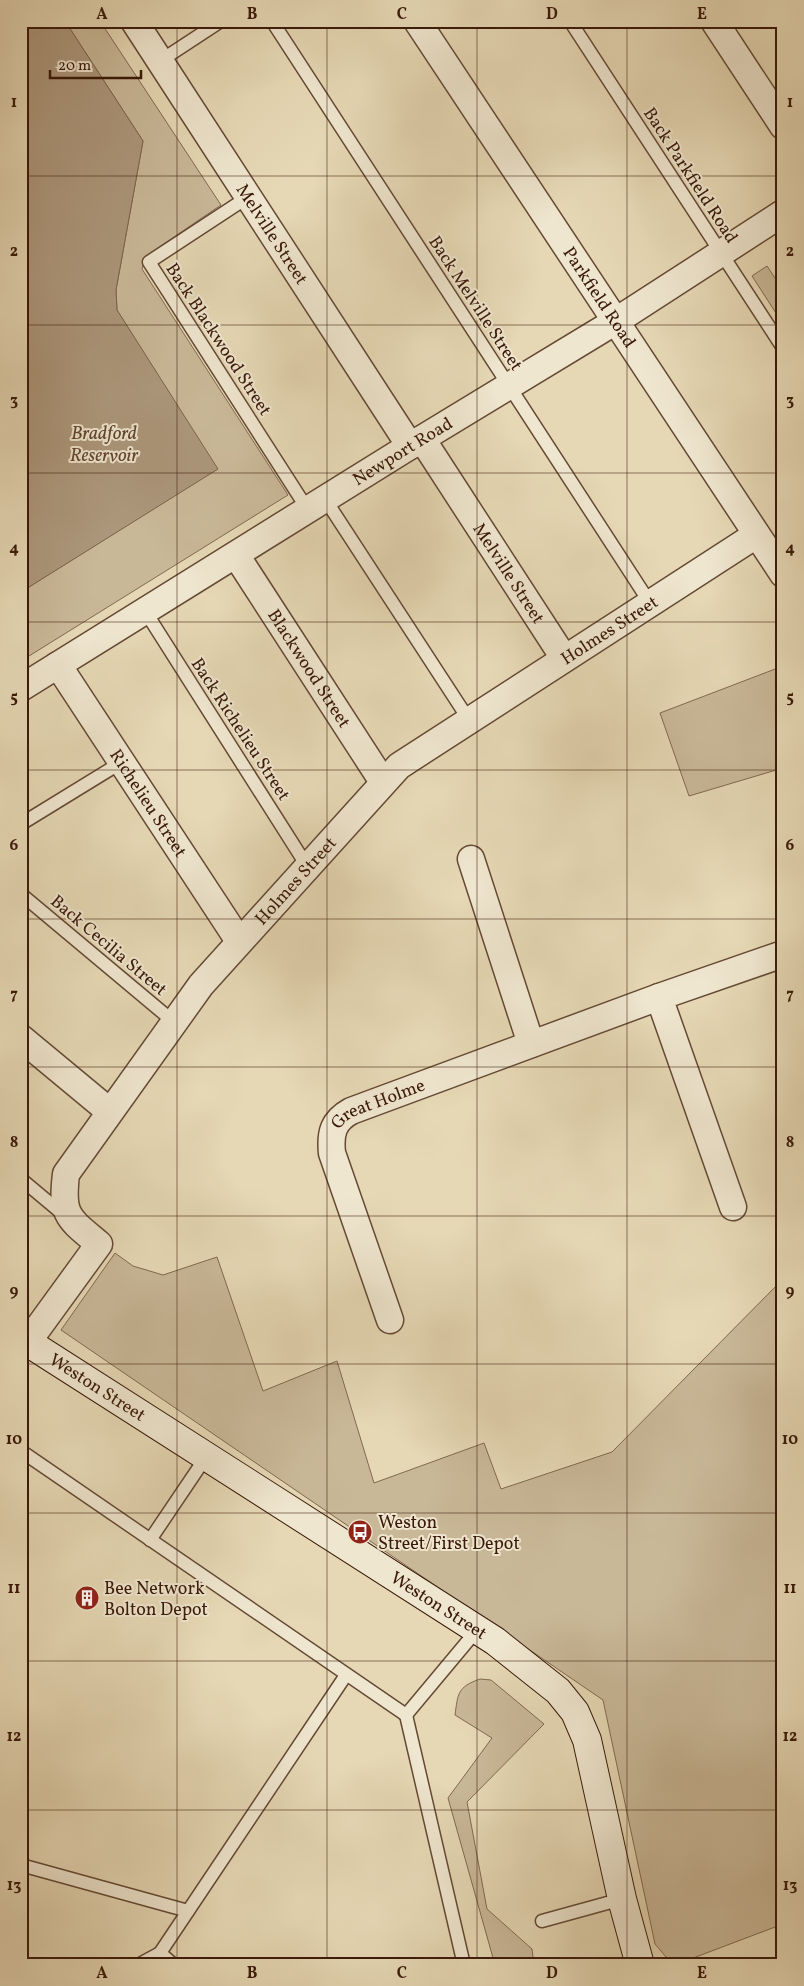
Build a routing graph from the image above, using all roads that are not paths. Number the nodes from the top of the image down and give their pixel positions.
1 (134, 21) edge
2 (221, 21) edge
3 (272, 21) edge
4 (417, 21) edge
5 (570, 21) edge
6 (714, 21) edge
7 (160, 61) junction
8 (783, 126) edge
9 (248, 197) junction
10 (783, 213) edge
11 (721, 253) junction
12 (616, 321) junction
13 (783, 348) edge
14 (509, 386) junction
15 (416, 442) junction
16 (316, 504) junction
17 (756, 535) junction
18 (236, 554) junction
19 (783, 574) edge
20 (650, 603) junction
21 (145, 611) junction
22 (564, 658) junction
23 (58, 665) junction
24 (21, 688) edge
25 (469, 720) junction
26 (122, 762) junction
27 (383, 782) junction
28 (21, 824) edge
29 (471, 859) dead end
30 (307, 866) junction
31 (21, 894) edge
32 (239, 942) junction
33 (783, 954) edge
34 (659, 997) junction
35 (174, 1022) junction
36 (21, 1038) edge
37 (531, 1044) junction
38 (109, 1111) junction
39 (21, 1179) edge
40 (733, 1207) dead end
41 (70, 1220) junction
42 (390, 1320) dead end
43 (24, 1340) edge
44 (21, 1452) edge
45 (206, 1457) junction
46 (150, 1540) junction
47 (477, 1630) junction
48 (346, 1675) junction
49 (406, 1715) junction
50 (21, 1865) edge
51 (622, 1899) junction
52 (188, 1911) junction
53 (542, 1921) dead end
54 (160, 1953) junction
55 (138, 1965) edge
56 (174, 1965) edge
57 (464, 1965) edge
58 (640, 1965) edge

1 - 7 street, Melville Street
2 - 7 lane
3 - 14 lane, Back Melville Street
4 - 12 street, Parkfield Road
5 - 11 lane, Back Parkfield Road
6 - 8 street
7 - 9 street, Melville Street
9 - 15 street, Melville Street
9 - 16 lane, Back Blackwood Street
10 - 11 street, Newport Road
11 - 12 street, Newport Road
11 - 13 lane, Back Parkfield Road
12 - 14 street, Newport Road
12 - 17 street, Parkfield Road
14 - 15 street, Newport Road
14 - 20 lane, Back Melville Street
15 - 16 street, Newport Road
15 - 22 street, Melville Street
16 - 18 street, Newport Road
16 - 25 lane, Back Blackwood Street
17 - 19 street, Parkfield Road
17 - 20 street, Holmes Street
18 - 21 street, Newport Road
18 - 27 street, Blackwood Street
20 - 22 street, Holmes Street
21 - 23 street, Newport Road
21 - 30 lane, Back Richelieu Street
22 - 25 street, Holmes Street
23 - 24 street, Newport Road
23 - 26 street, Richelieu Street
25 - 27 street, Holmes Street
26 - 28 lane
26 - 32 street, Richelieu Street
27 - 30 street, Holmes Street
29 - 37 street
30 - 32 street, Holmes Street
31 - 35 lane, Back Cecilia Street
32 - 35 street, Holmes Street
33 - 34 street, Great Holme
34 - 37 street, Great Holme
34 - 40 street
35 - 38 street, Holmes Street
36 - 38 street
37 - 42 street, Great Holme
38 - 41 street, Holmes Street
39 - 41 lane
41 - 43 street
43 - 45 street, Weston Street
44 - 46 lane
45 - 46 lane
45 - 47 street, Weston Street
46 - 48 lane
47 - 49 lane
47 - 51 street, Weston Street
48 - 49 lane
48 - 52 lane
49 - 57 lane
50 - 52 lane
51 - 53 lane
51 - 58 street, Weston Street
52 - 54 lane
54 - 55 lane
54 - 56 lane

